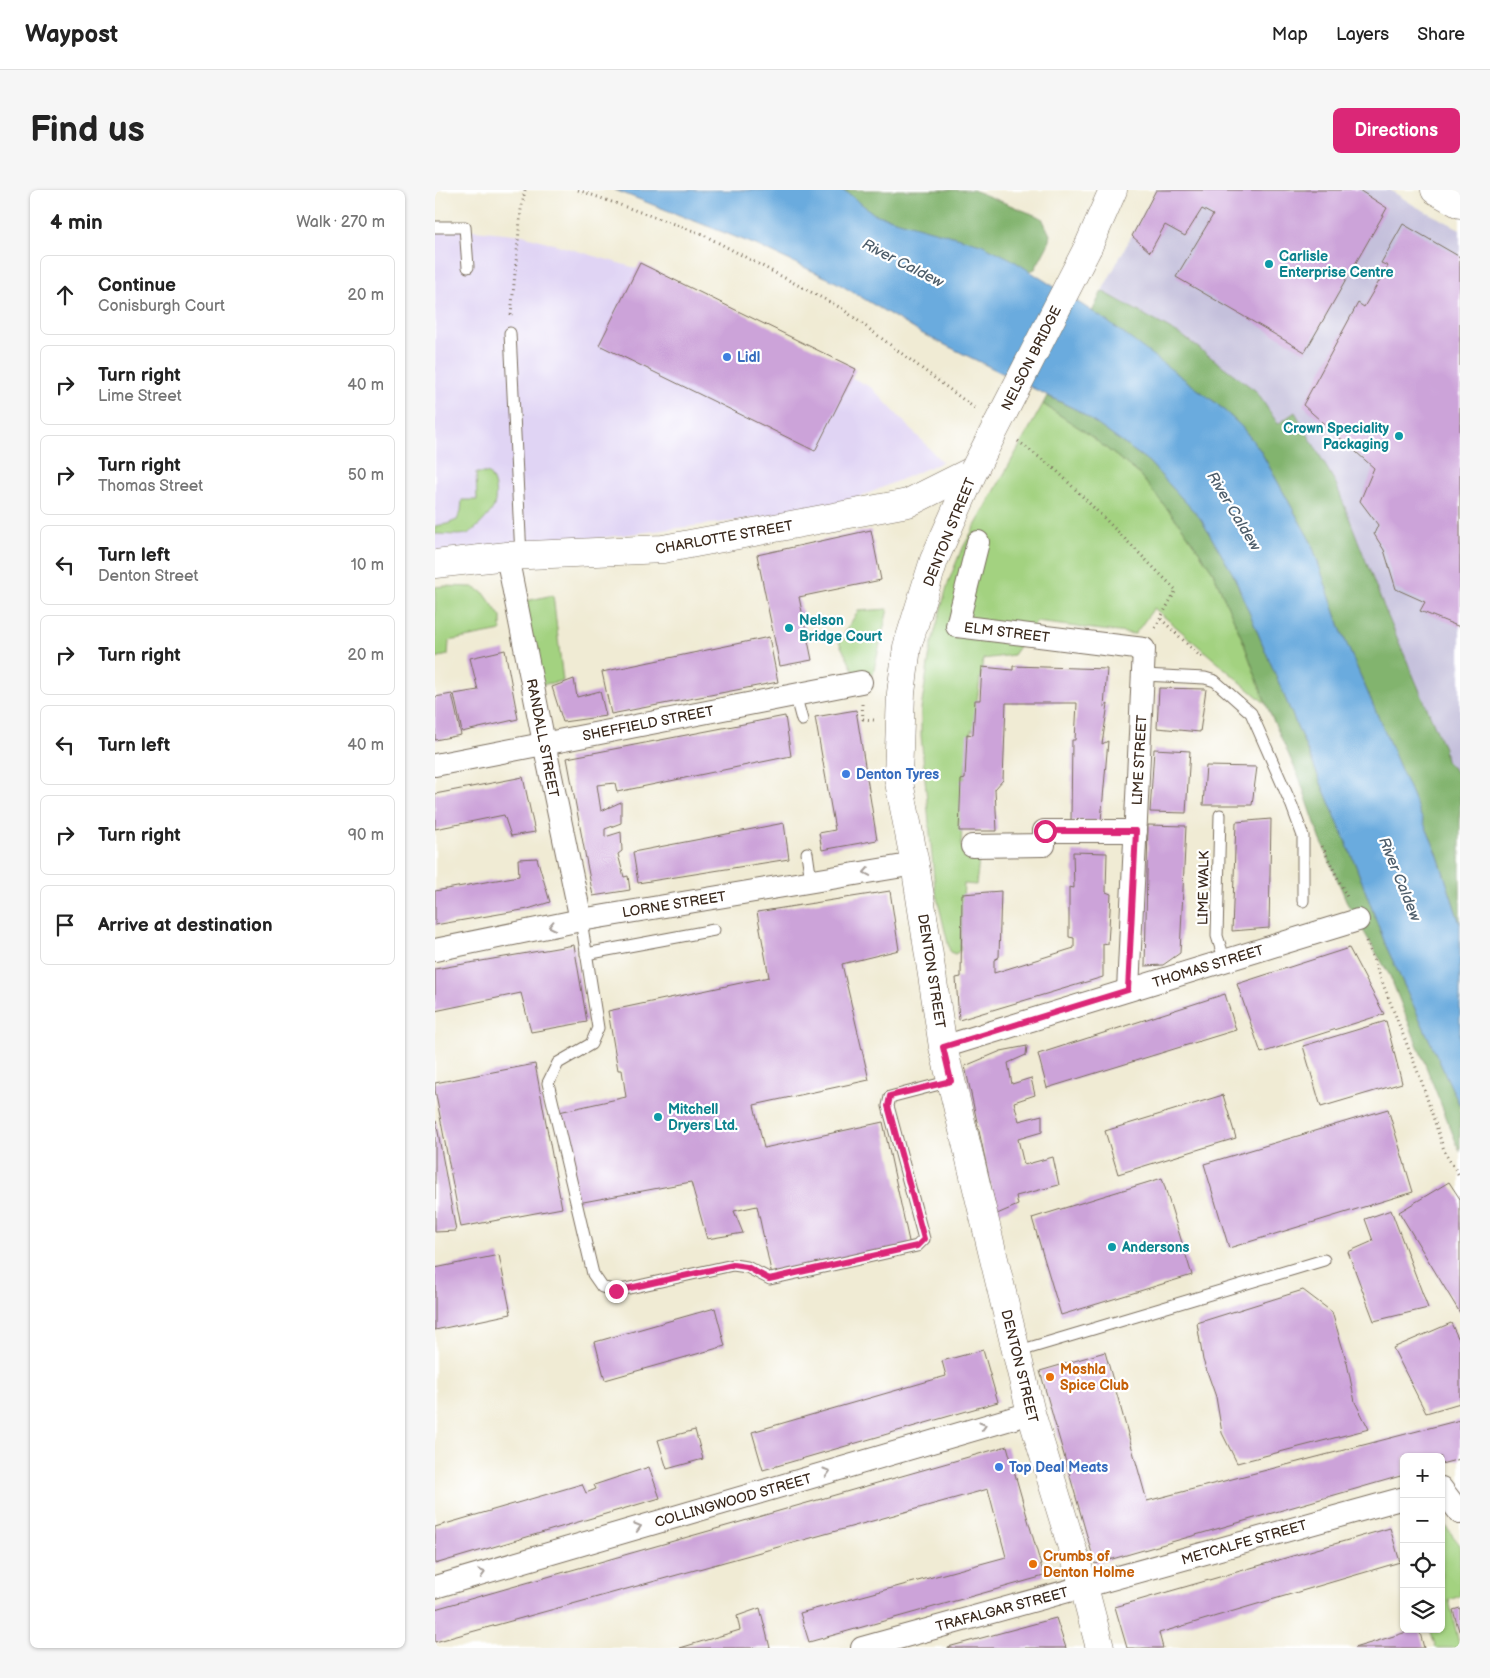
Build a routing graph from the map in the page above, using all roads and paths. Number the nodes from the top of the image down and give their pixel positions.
1 (525, 190) edge
2 (578, 190) edge
3 (1113, 190) edge
4 (1435, 190) edge
5 (1460, 204) edge
6 (435, 227) edge
7 (468, 267) dead end
8 (510, 333) joint
9 (985, 416) dead end
10 (1017, 440) dead end
11 (974, 470) junction
12 (978, 542) dead end
13 (514, 556) junction
14 (435, 564) edge
15 (1161, 618) dead end
16 (1144, 649) joint
17 (1143, 675) junction
18 (861, 682) joint
19 (795, 694) junction
20 (802, 720) dead end
21 (900, 720) junction
22 (543, 743) junction
23 (435, 765) edge
24 (1220, 814) dead end
25 (1136, 831) junction
26 (972, 846) dead end
27 (807, 853) dead end
28 (915, 864) junction
29 (811, 881) junction
30 (1303, 901) dead end
31 (581, 920) junction
32 (1357, 920) joint
33 (714, 930) dead end
34 (435, 950) edge
35 (586, 954) junction
36 (1225, 961) junction
37 (1128, 990) junction
38 (943, 1047) junction
39 (951, 1081) junction
40 (1460, 1177) edge
41 (1324, 1260) dead end
42 (1016, 1352) junction
43 (1031, 1413) junction
44 (1460, 1483) edge
45 (1445, 1487) edge
46 (1445, 1493) edge
47 (1400, 1499) edge
48 (1460, 1513) edge
49 (435, 1587) edge
50 (1084, 1587) junction
51 (863, 1648) edge
52 (1100, 1648) edge

1 - 8 path
2 - 9 path
3 - 11 street, NELSON BRIDGE, bridge
4 - 5 street
6 - 7 lane
8 - 13 lane
10 - 15 path
11 - 13 street, CHARLOTTE STREET
11 - 21 street, DENTON STREET
12 - 16 street, ELM STREET
13 - 14 street, CHARLOTTE STREET
13 - 22 street, RANDALL STREET
16 - 17 street, LIME STREET
17 - 25 street, LIME STREET
17 - 30 lane
18 - 19 street, SHEFFIELD STREET
18 - 21 path
19 - 20 lane
19 - 22 street, SHEFFIELD STREET
21 - 28 street, DENTON STREET
22 - 23 street, SHEFFIELD STREET
22 - 31 street, RANDALL STREET
24 - 36 lane, LIME WALK
25 - 26 street
25 - 37 street, LIME STREET
27 - 29 lane
28 -> 29 street, LORNE STREET
28 - 38 street, DENTON STREET
29 - 31 street, LORNE STREET
31 -> 34 street, LORNE STREET
31 - 35 lane
32 - 36 street, THOMAS STREET
32 - 40 path
33 - 35 lane
35 - 39 lane
36 - 37 street, THOMAS STREET
37 - 38 street, THOMAS STREET
38 - 39 street, DENTON STREET
39 - 42 street, DENTON STREET
41 - 42 lane
42 - 43 street, DENTON STREET
49 -> 43 street, COLLINGWOOD STREET
43 - 50 street, DENTON STREET
44 - 45 street
46 - 48 street
47 - 50 street, METCALFE STREET
50 - 51 street, TRAFALGAR STREET
50 - 52 street, DENTON STREET

